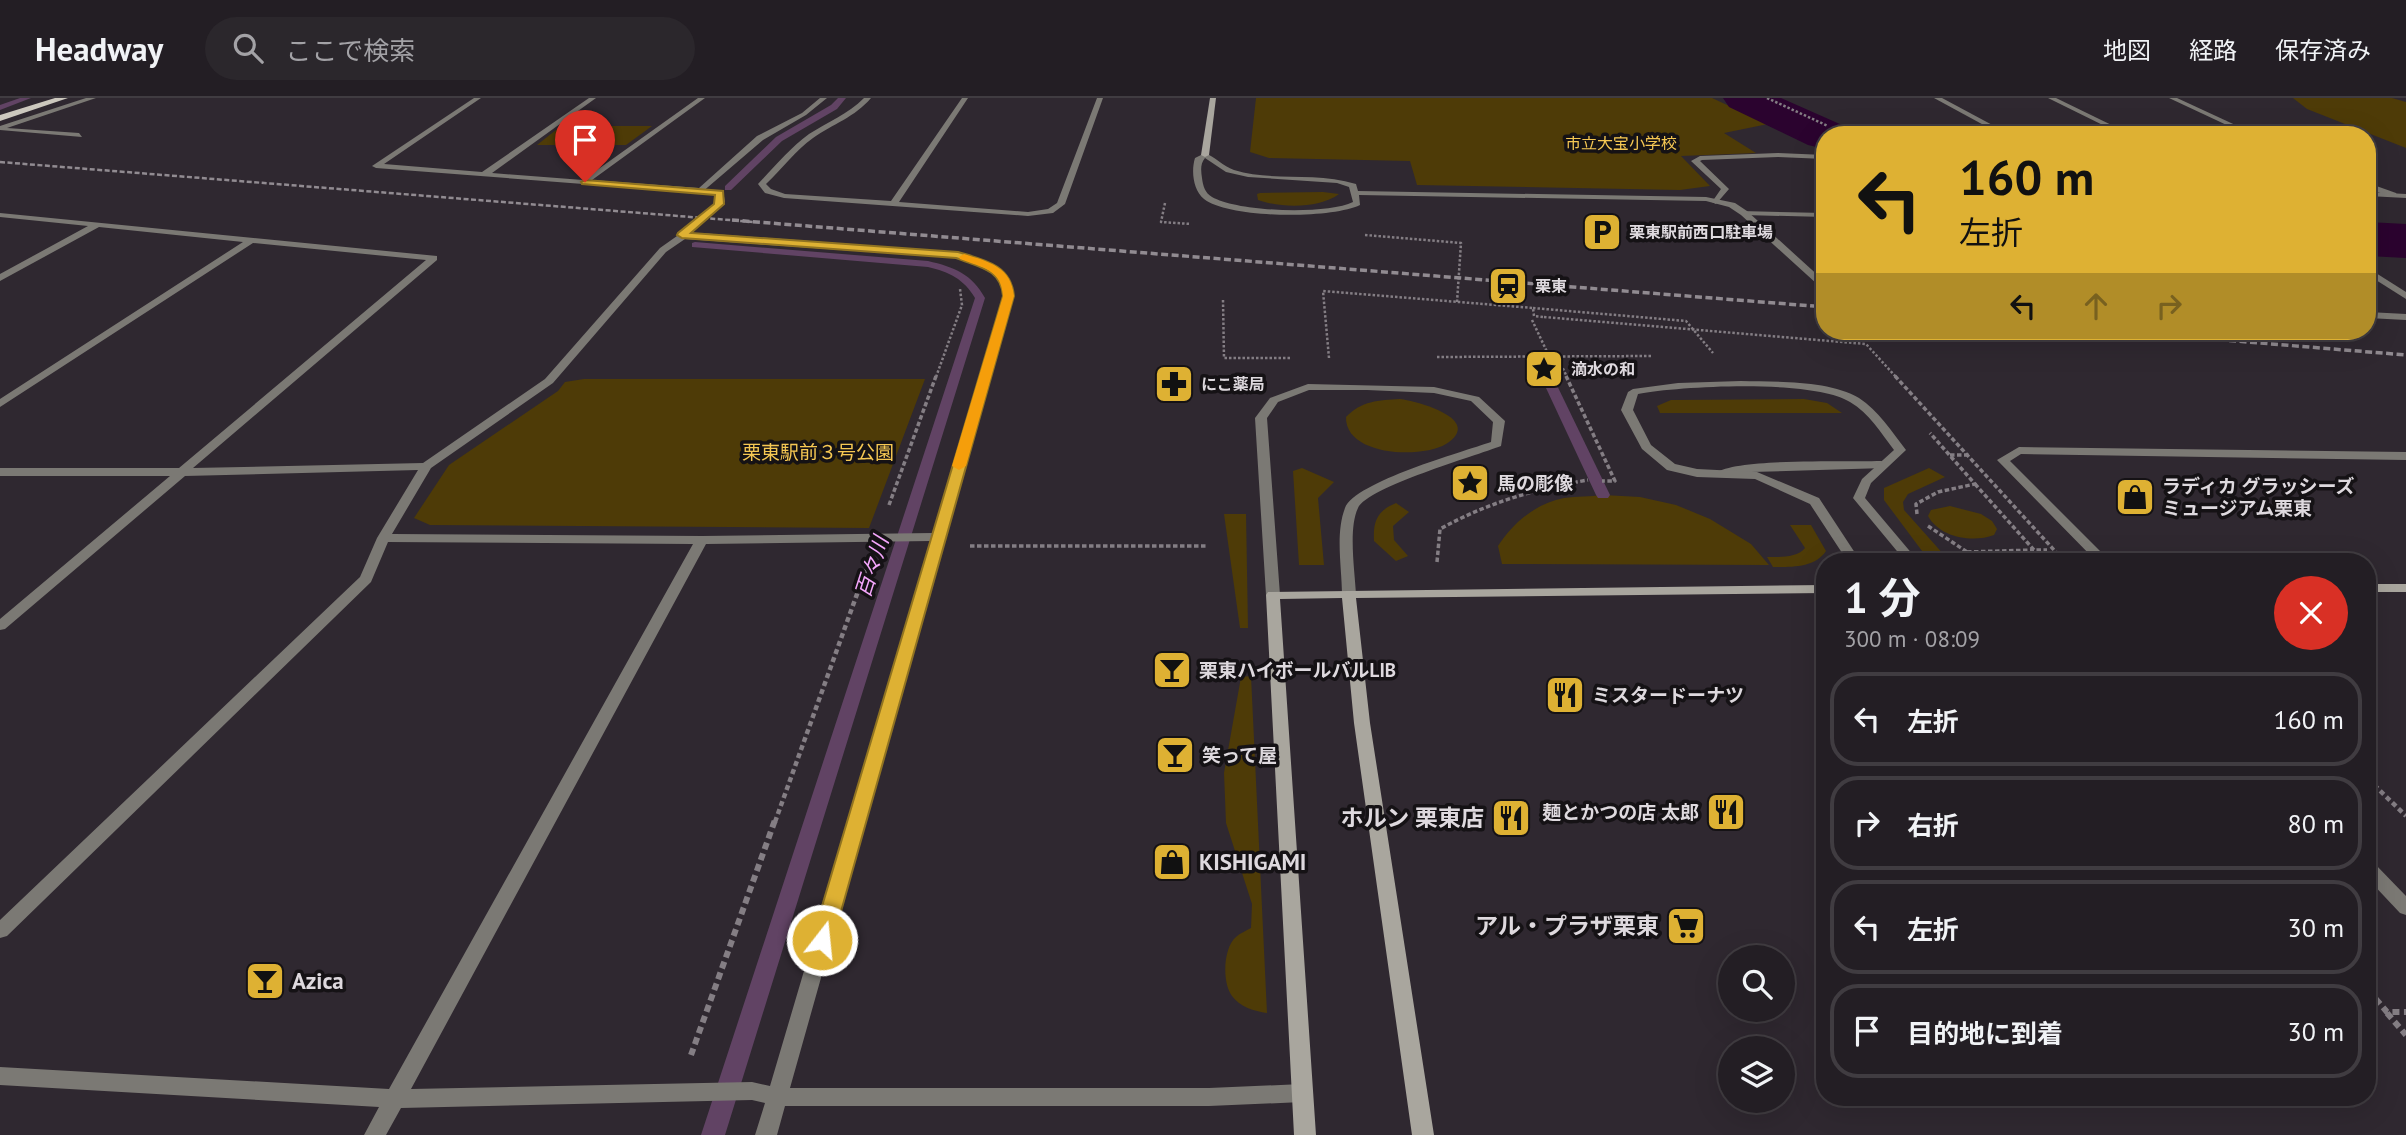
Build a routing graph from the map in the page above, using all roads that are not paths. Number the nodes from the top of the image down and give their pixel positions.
1 (64, 98) edge
2 (93, 98) edge
3 (478, 98) edge
4 (593, 98) edge
5 (702, 98) edge
6 (824, 98) edge
7 (868, 98) edge
8 (965, 98) edge
9 (1100, 98) edge
10 (1213, 98) edge
11 (1937, 98) edge
12 (2051, 98) edge
13 (2172, 98) edge
14 (0, 118) edge
15 (1991, 126) edge
16 (2110, 126) edge
17 (2234, 126) edge
18 (0, 129) edge
19 (79, 135) dead end
20 (1205, 155) junction
21 (1816, 157) edge
22 (483, 175) junction
23 (585, 182) junction
24 (2376, 188) edge
25 (701, 191) junction
26 (1356, 193) junction
27 (2376, 194) edge
28 (2393, 195) junction
29 (2406, 196) edge
30 (1716, 202) junction
31 (894, 203) junction
32 (1744, 213) junction
33 (0, 215) edge
34 (1816, 215) edge
35 (98, 225) junction
36 (682, 235) junction
37 (253, 239) junction
38 (2376, 276) edge
39 (0, 278) edge
40 (1816, 278) edge
41 (2406, 296) edge
42 (2376, 315) edge
43 (2406, 317) edge
44 (0, 404) edge
45 (2406, 456) edge
46 (1881, 465) junction
47 (426, 466) junction
48 (0, 472) edge
49 (182, 472) junction
50 (1722, 473) junction
51 (383, 538) junction
52 (702, 540) junction
53 (934, 540) junction
54 (1849, 553) edge
55 (1905, 553) edge
56 (2096, 553) edge
57 (2376, 588) edge
58 (2406, 588) edge
59 (1816, 589) edge
60 (1273, 595) junction
61 (1349, 595) junction
62 (0, 626) edge
63 (2376, 876) edge
64 (2406, 908) edge
65 (0, 931) edge
66 (0, 1076) edge
67 (1302, 1094) junction
68 (777, 1097) junction
69 (395, 1099) junction
70 (375, 1135) edge
71 (766, 1135) edge
72 (1305, 1135) edge
73 (1423, 1135) edge

1 - 14 main road
2 - 18 street
3 - 22 street
4 - 22 street
5 - 23 street
6 - 25 street
7 - 31 street
8 - 31 street
9 - 31 street
10 - 20 street
11 - 15 street
12 - 16 street
13 - 17 street
18 - 19 street
20 - 26 street
20 - 26 street
21 - 30 street
22 - 23 street
23 - 25 street
24 - 28 street
25 - 36 street
26 - 30 street
27 - 28 street
28 - 29 street
30 - 32 street
32 - 34 street
32 - 40 street
33 - 35 street
35 - 37 street
35 - 39 street
36 - 47 street
36 - 53 street
37 - 44 street
37 - 49 street
38 - 41 street
42 - 43 street
45 - 56 street
46 - 50 street
46 - 50 street
46 - 55 street
47 - 49 street
47 - 51 street
48 - 49 street
49 - 62 street
50 - 54 street
51 - 52 street
51 - 65 street
52 - 53 street
52 - 69 street
53 - 68 street
57 - 58 street
59 - 61 street
60 - 61 street
60 - 61 street
60 - 67 street
61 - 73 street
63 - 64 street
66 - 69 street
67 - 68 street
67 - 72 street
68 - 69 street
68 - 71 street
69 - 70 street

